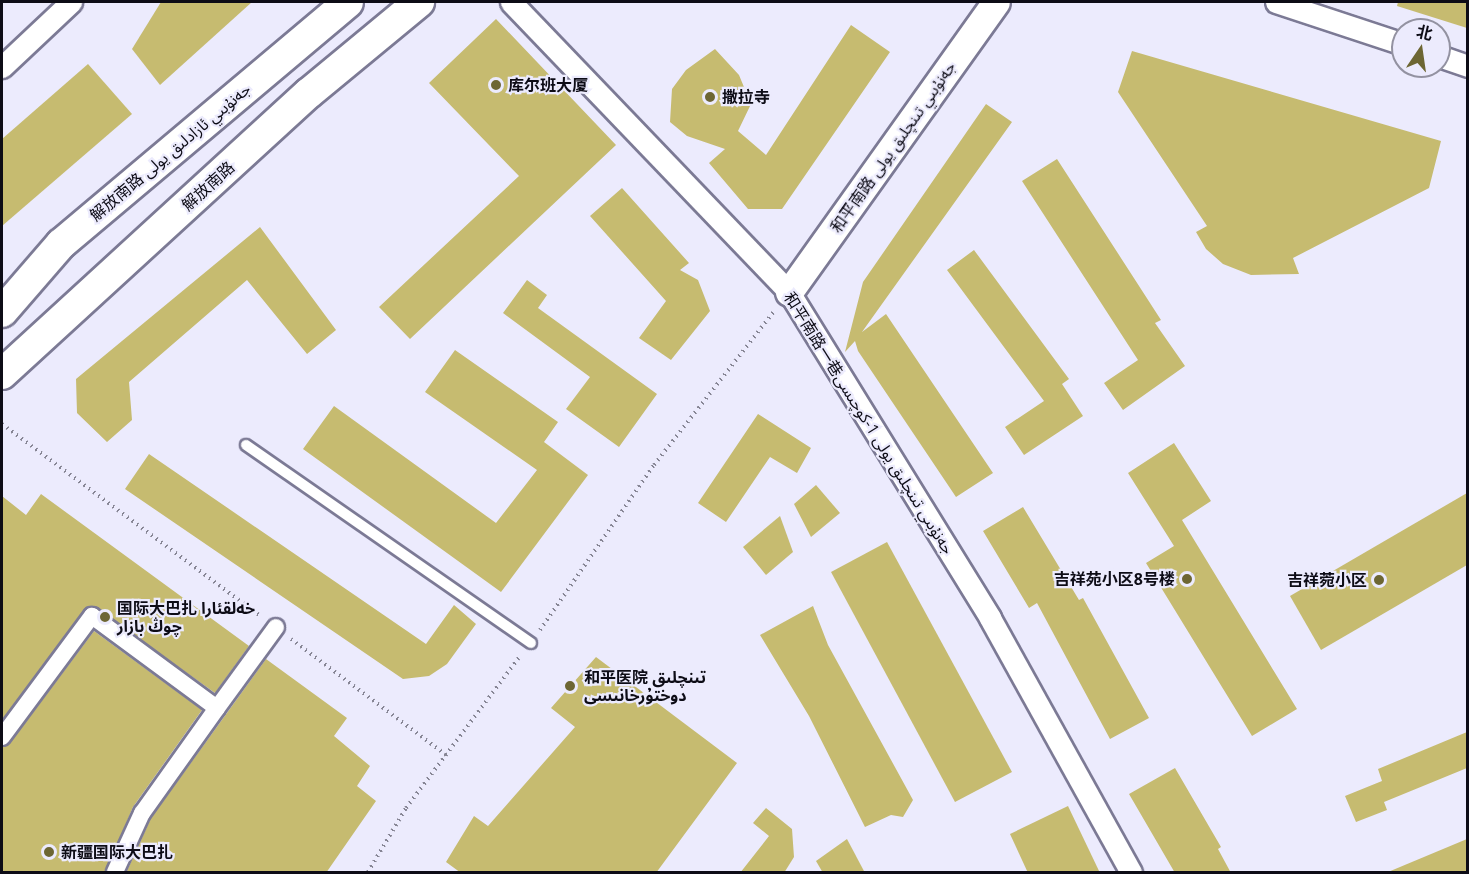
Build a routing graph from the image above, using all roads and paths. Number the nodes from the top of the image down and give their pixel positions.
1 (71, 2) edge
2 (348, 2) edge
3 (419, 2) edge
4 (511, 2) edge
5 (996, 2) edge
6 (1276, 2) edge
7 (1391, 40) edge
8 (1451, 60) edge
9 (1467, 66) edge
10 (2, 67) edge
11 (789, 292) junction
12 (2, 312) edge
13 (2, 375) edge
14 (2, 424) edge
15 (246, 445) dead end
16 (276, 627) junction
17 (531, 642) junction
18 (217, 708) junction
19 (2, 737) edge
20 (446, 755) junction
21 (116, 873) edge
22 (368, 873) edge
23 (1131, 873) edge

1 - 10 street
2 - 12 main road, 解放南路 جەنۇبىي ئازادلىق يولى
3 - 13 main road, 解放南路
4 - 11 street, 和平南路一巷جەنۇبىي تىنچلىق يولى 1-كوچىسى
5 - 11 street, 和平南路 جەنۇبىي تىنچلىق يولى
6 - 7 street
8 - 9 street
11 - 17 path
11 - 23 street, 和平南路一巷جەنۇبىي تىنچلىق يولى 1-كوچىسى
14 - 16 path
15 - 17 lane
16 - 18 street
16 - 20 path
17 - 20 path
18 - 19 street
18 - 21 street
20 - 22 path

